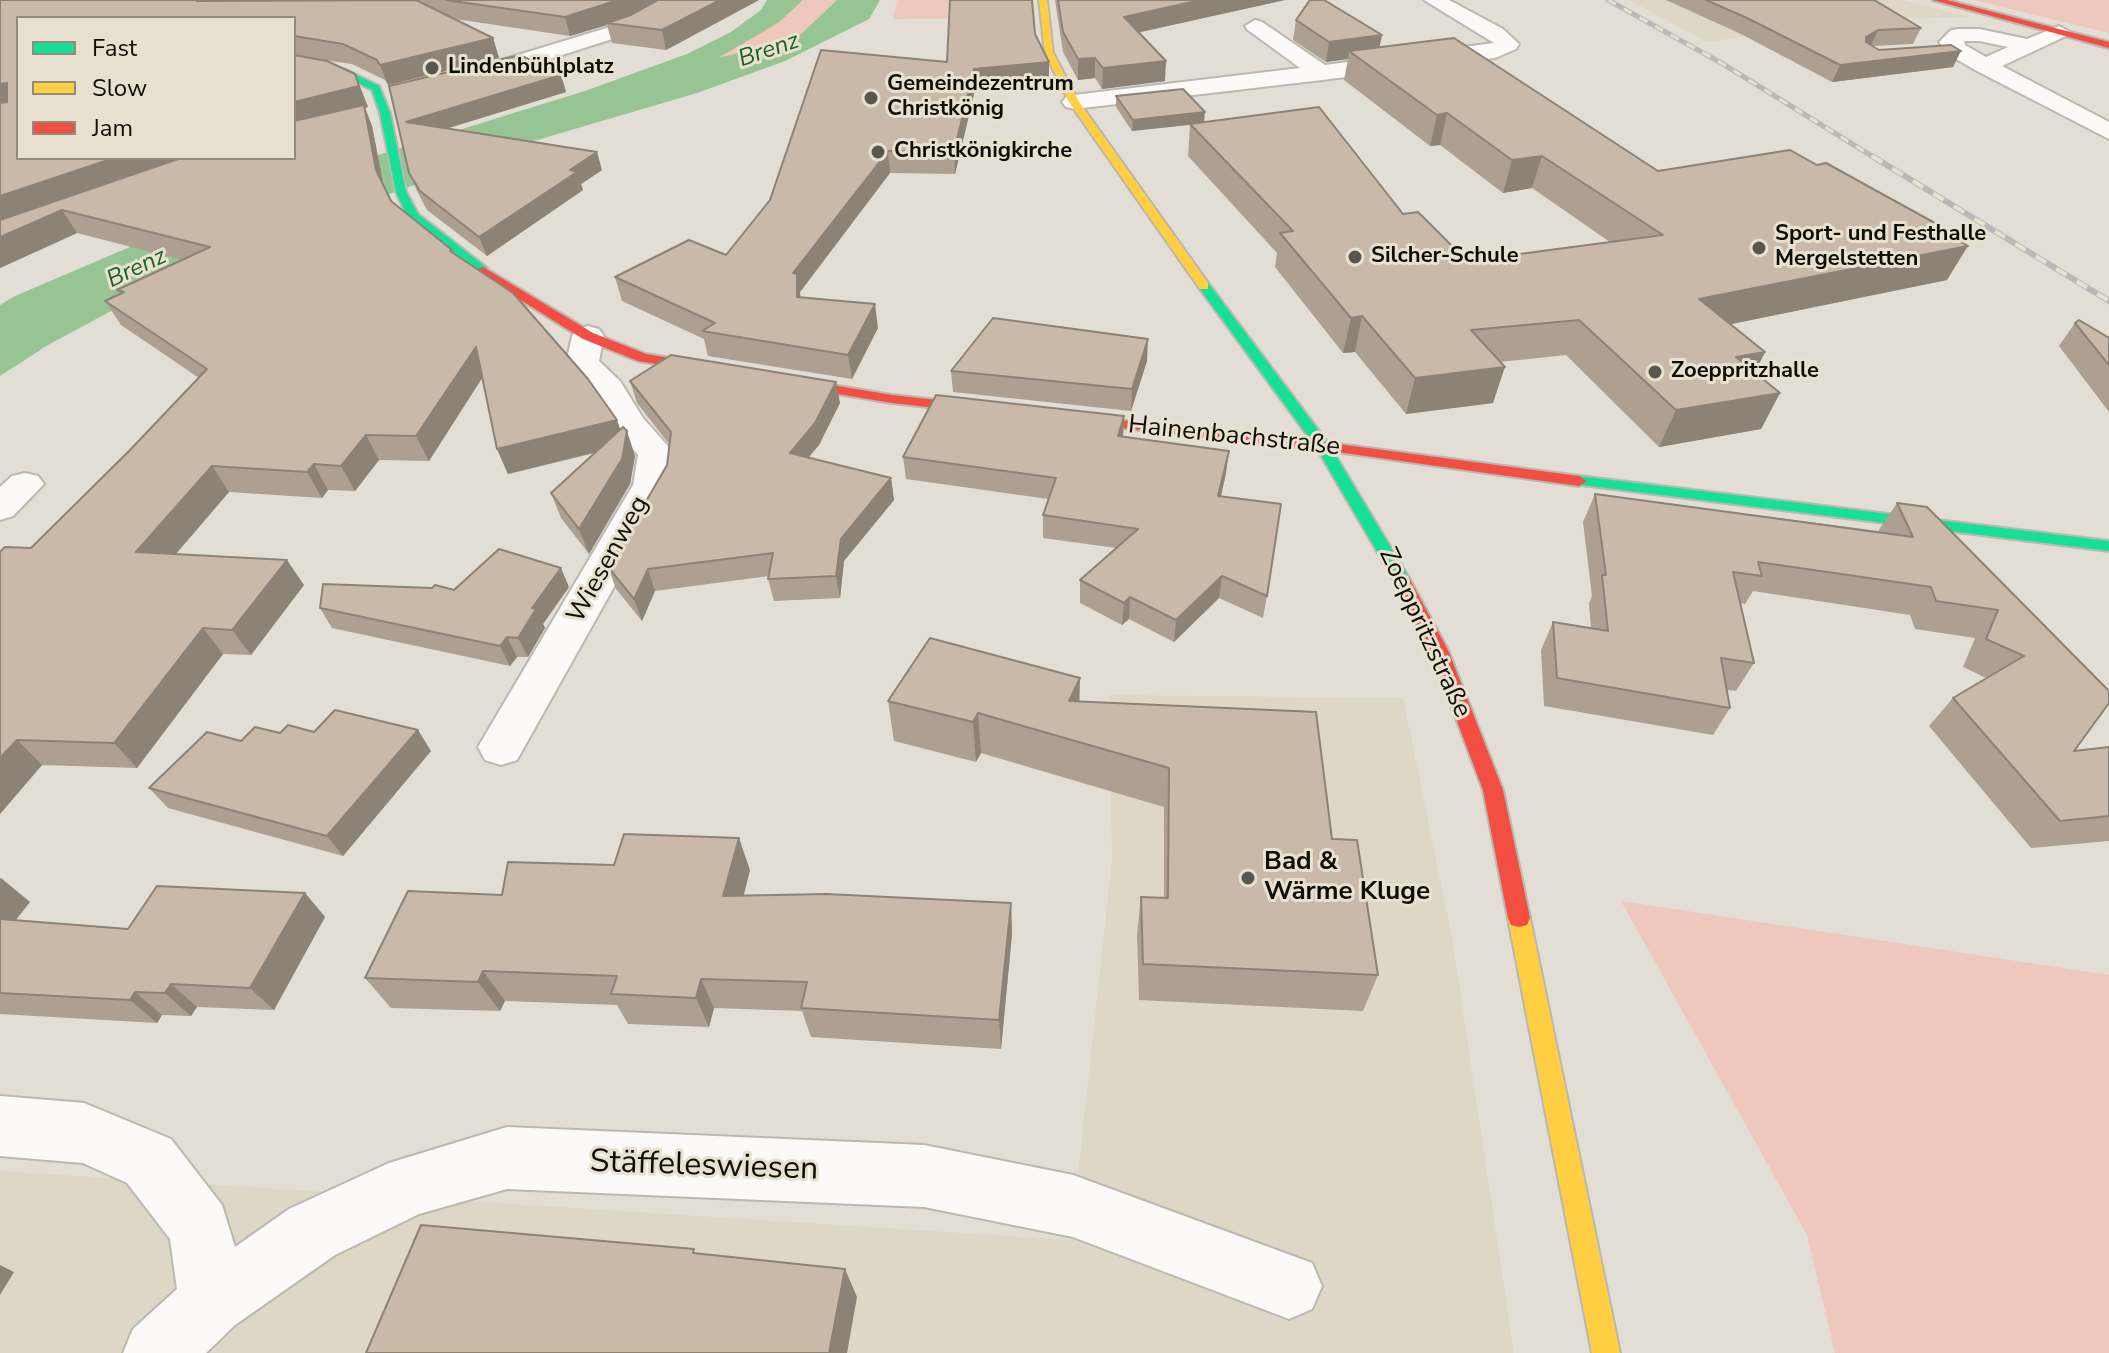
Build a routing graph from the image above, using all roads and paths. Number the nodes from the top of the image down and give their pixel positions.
1 (679, 0) edge
2 (1043, 0) edge
3 (1434, 0) edge
4 (1937, 0) edge
5 (1255, 26) dead end
6 (2059, 32) junction
7 (2027, 45) junction
8 (2109, 45) edge
9 (1957, 50) junction
10 (1929, 52) edge
11 (296, 64) edge
12 (1985, 66) junction
13 (1322, 73) junction
14 (450, 82) edge
15 (387, 101) junction
16 (1074, 102) junction
17 (355, 121) edge
18 (2109, 132) edge
19 (588, 336) junction
20 (1007, 412) edge
21 (1038, 415) edge
22 (1323, 446) junction
23 (2109, 546) edge
24 (501, 747) dead end
25 (0, 1126) edge
26 (1289, 1286) dead end
27 (212, 1302) junction
28 (157, 1353) edge
29 (1606, 1353) edge

1 - 14 street
2 - 16 street, Zoeppritzstraße
3 - 13 street
4 - 6 street
5 - 13 street
6 - 7 street
6 - 8 street
7 - 9 street
7 - 12 street
9 - 10 street
9 - 12 street
11 - 15 street
12 - 18 street
13 - 16 street
15 - 17 street
15 - 19 street
16 - 22 street, Zoeppritzstraße
19 - 20 street
19 - 24 street, Wiesenweg
21 - 22 street, Hainenbachstraße
22 - 23 street, Hainenbachstraße
22 - 29 street, Zoeppritzstraße
25 - 27 street
26 - 27 street, Stäffeleswiesen
27 - 28 street, Stäffeleswiesen

